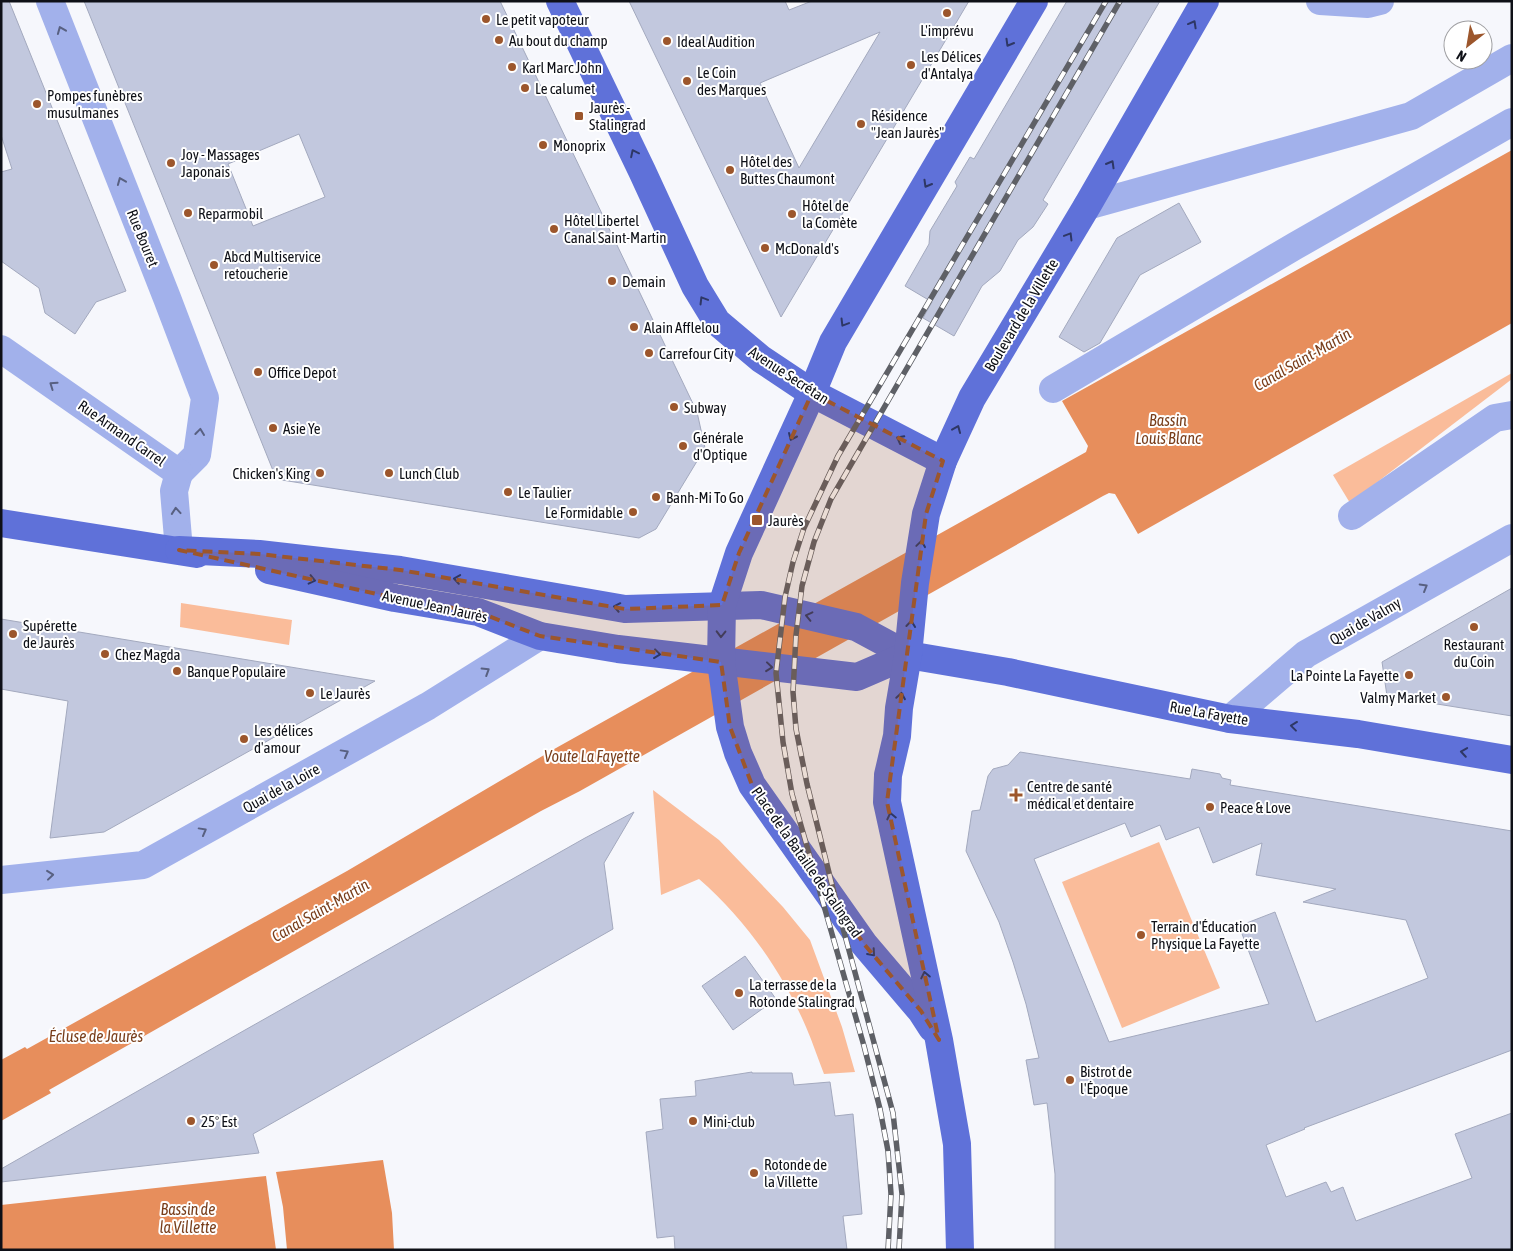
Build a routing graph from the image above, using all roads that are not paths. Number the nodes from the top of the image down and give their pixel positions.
1 (50, 1) edge
2 (560, 1) edge
3 (1034, 1) edge
4 (1205, 1) edge
5 (1320, 1) edge
6 (1380, 1) edge
7 (1512, 58) edge
8 (1512, 122) edge
9 (1086, 206) junction
10 (1, 349) edge
11 (1053, 389) dead end
12 (812, 392) junction
13 (1512, 416) edge
14 (943, 461) junction
15 (179, 473) junction
16 (1352, 516) dead end
17 (1, 523) edge
18 (1512, 538) edge
19 (178, 550) junction
20 (722, 605) junction
21 (540, 636) junction
22 (908, 655) junction
23 (721, 662) junction
24 (1230, 718) junction
25 (1512, 760) edge
26 (1, 880) edge
27 (939, 1040) junction
28 (960, 1250) edge

15 -> 1 street, Rue Bouret
12 -> 2 main road, Avenue Secrétan
3 -> 12 main road
9 -> 4 main road, Boulevard de la Villette
5 - 6 street
7 - 9 street
8 - 11 street
14 -> 9 main road, Boulevard de la Villette
15 -> 10 street, Rue Armand Carrel
14 -> 12 main road, Avenue Secrétan
12 -> 20 main road, Place de la Bataille de Stalingrad
13 - 16 street
22 -> 14 main road, Boulevard de la Villette
19 -> 15 street, Rue Armand Carrel
17 - 19 main road, Avenue Jean Jaurès
24 -> 18 street, Quai de Valmy
20 -> 19 main road, Avenue Jean Jaurès
19 -> 21 main road, Avenue Jean Jaurès
22 -> 20 main road
20 -> 23 main road, Place de la Bataille de Stalingrad
21 -> 23 main road, Avenue Jean Jaurès
26 -> 21 street, Quai de la Loire
23 -> 22 main road
22 - 24 main road, Rue La Fayette
27 -> 22 main road, Place de la Bataille de Stalingrad
23 -> 27 main road, Place de la Bataille de Stalingrad
25 -> 24 main road, Rue La Fayette
27 - 28 main road, Place de la Bataille de Stalingrad

